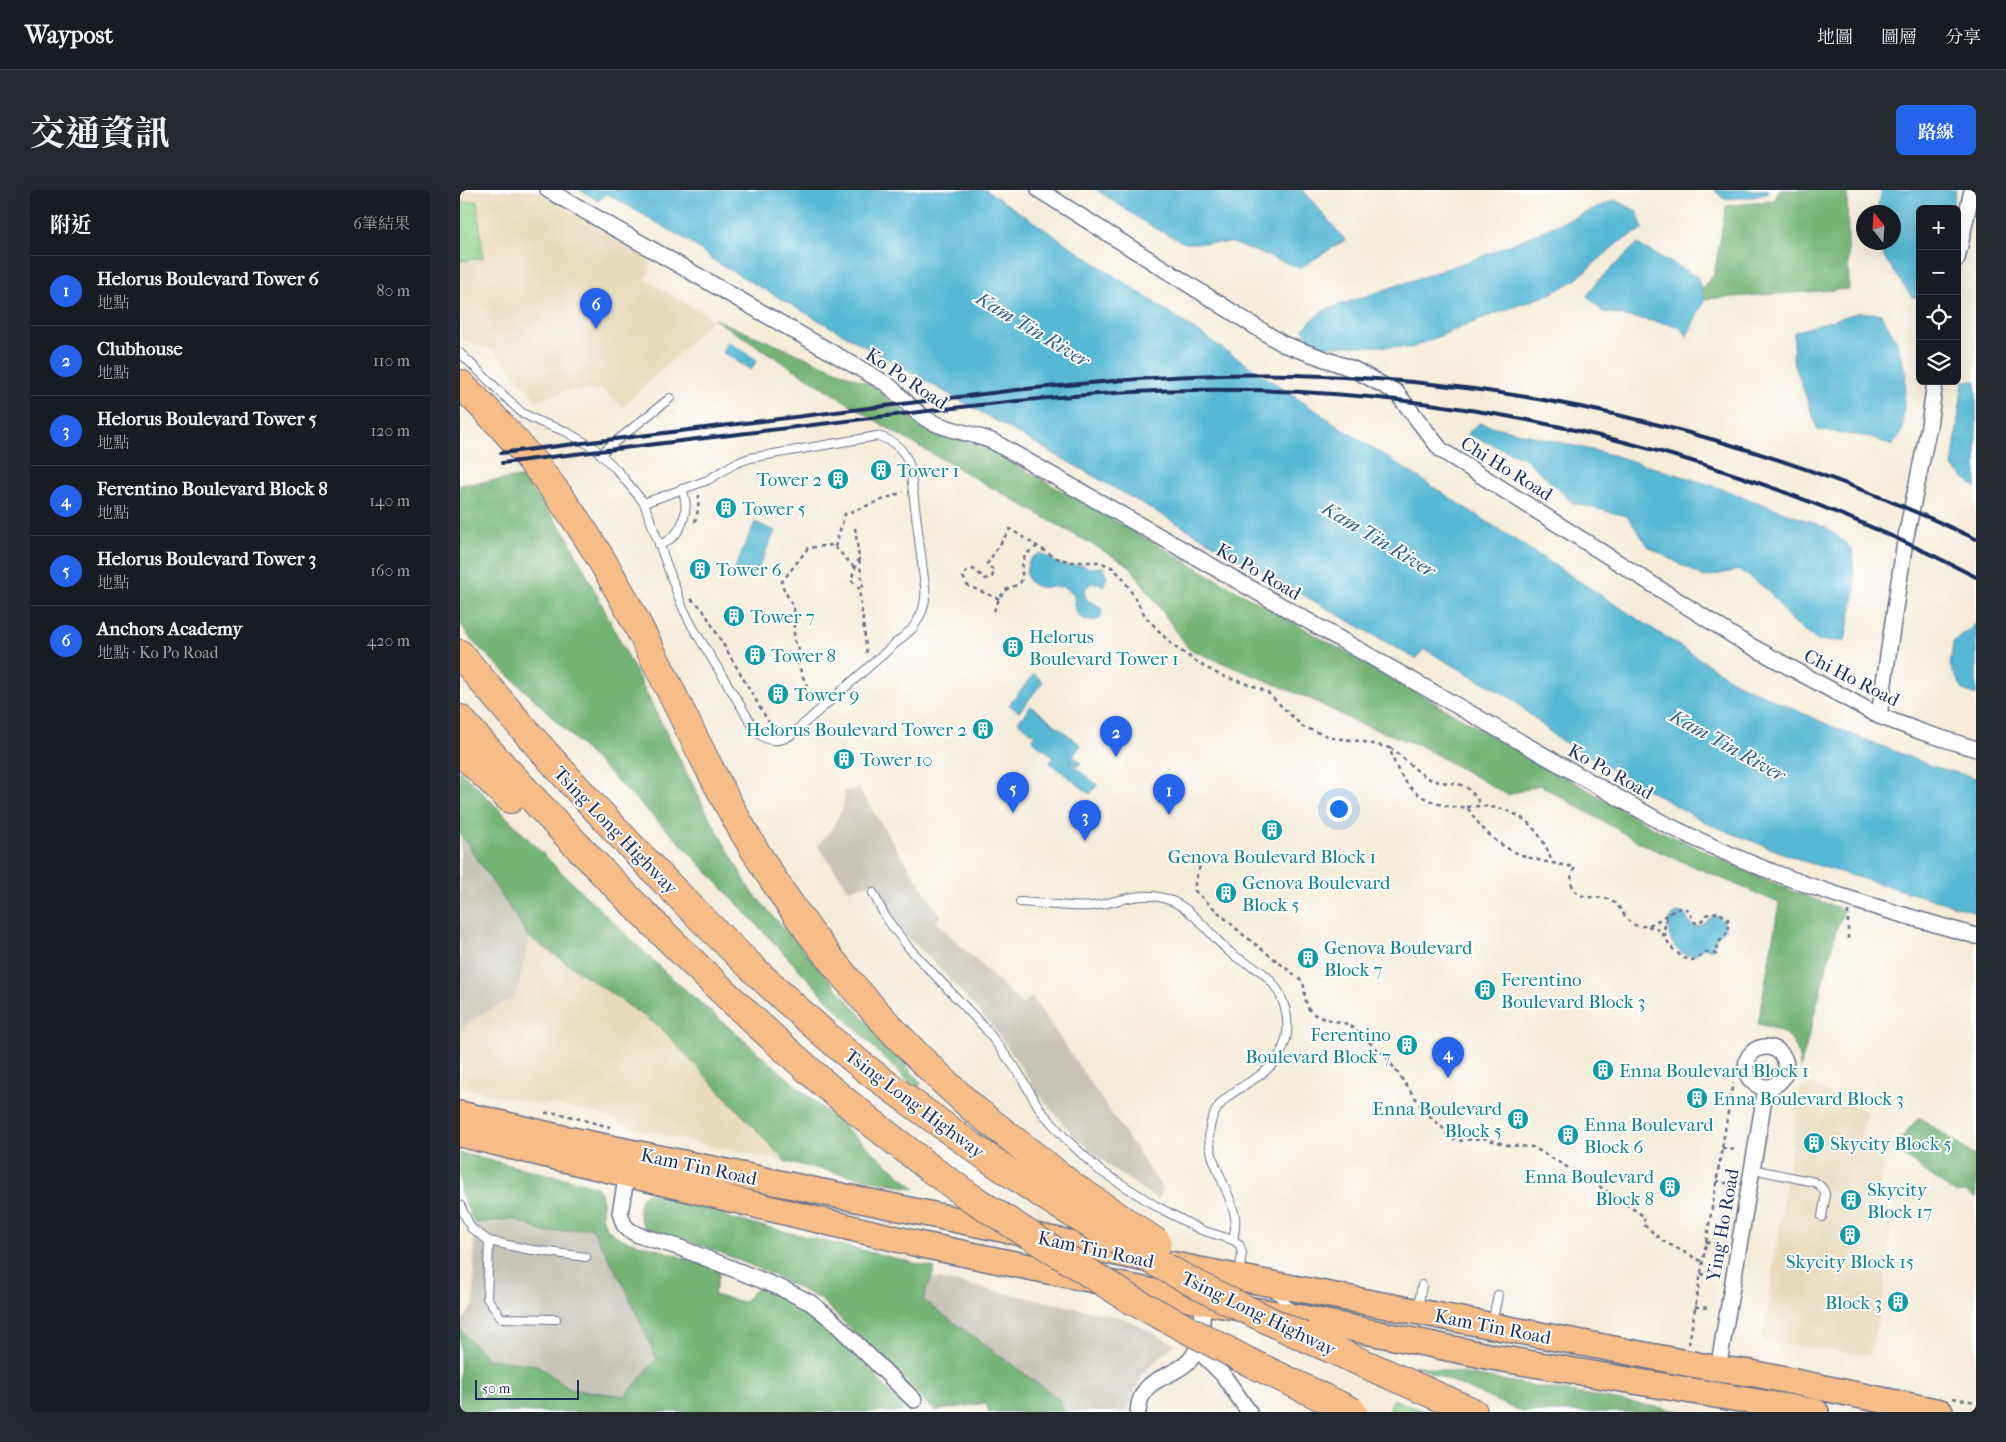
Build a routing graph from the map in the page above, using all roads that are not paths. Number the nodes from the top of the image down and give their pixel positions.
1 (548, 190) edge
2 (1039, 190) edge
3 (1972, 190) edge
4 (1959, 250) edge
5 (460, 353) edge
6 (460, 384) edge
7 (1934, 385) edge
8 (670, 398) dead end
9 (600, 454) junction
10 (682, 489) junction
11 (644, 502) junction
12 (659, 545) junction
13 (460, 654) edge
14 (1879, 716) junction
15 (460, 719) edge
16 (1976, 749) edge
17 (460, 751) edge
18 (583, 853) junction
19 (873, 893) dead end
20 (1020, 902) dead end
21 (1976, 936) edge
22 (1766, 1088) dead end
23 (460, 1114) edge
24 (460, 1134) edge
25 (1752, 1169) junction
26 (627, 1174) junction
27 (460, 1205) edge
28 (1822, 1217) dead end
29 (1233, 1240) junction
30 (489, 1242) junction
31 (586, 1257) dead end
32 (1239, 1277) junction
33 (1264, 1283) junction
34 (1422, 1285) dead end
35 (1498, 1295) dead end
36 (1204, 1302) junction
37 (1417, 1311) junction
38 (556, 1319) dead end
39 (1492, 1326) junction
40 (1302, 1327) junction
41 (1197, 1349) junction
42 (1718, 1369) junction
43 (914, 1400) dead end
44 (1755, 1407) edge
45 (1138, 1412) edge
46 (1250, 1412) edge
47 (1353, 1412) edge
48 (1473, 1412) edge
49 (1816, 1412) edge
50 (1940, 1412) edge

1 - 21 street, Ko Po Road
2 - 14 street, Chi Ho Road
3 - 4 street
5 - 9 lane
6 - 40 highway, bridge
7 - 14 street
8 - 9 lane
9 - 11 lane
10 - 11 lane
10 - 12 lane
10 - 12 lane
11 - 12 lane
13 - 40 highway, Tsing Long Highway, bridge
14 - 16 street, Chi Ho Road
15 - 18 highway, Tsing Long Highway
17 - 18 highway
18 - 47 highway, Tsing Long Highway, bridge
19 - 29 lane
20 - 29 lane
22 - 25 street, Ying Ho Road
23 - 32 main road, Kam Tin Road
24 - 26 main road, Kam Tin Road
25 - 28 lane
25 - 42 street, Ying Ho Road
26 - 36 main road, Kam Tin Road
26 - 43 street
27 - 30 lane
29 - 32 lane
30 - 31 lane
30 - 38 lane
32 - 33 main road, Kam Tin Road
33 - 37 main road, Kam Tin Road
33 - 40 lane
34 - 37 lane
35 - 39 lane
36 - 40 main road, Kam Tin Road
36 - 41 street
37 - 39 main road, Kam Tin Road
39 - 42 main road, Kam Tin Road
40 - 44 main road, Kam Tin Road
40 - 48 highway, Tsing Long Highway
41 - 45 street
41 - 46 street
42 - 44 main road
42 - 50 main road, Kam Tin Road
44 - 49 main road, Kam Tin Road

